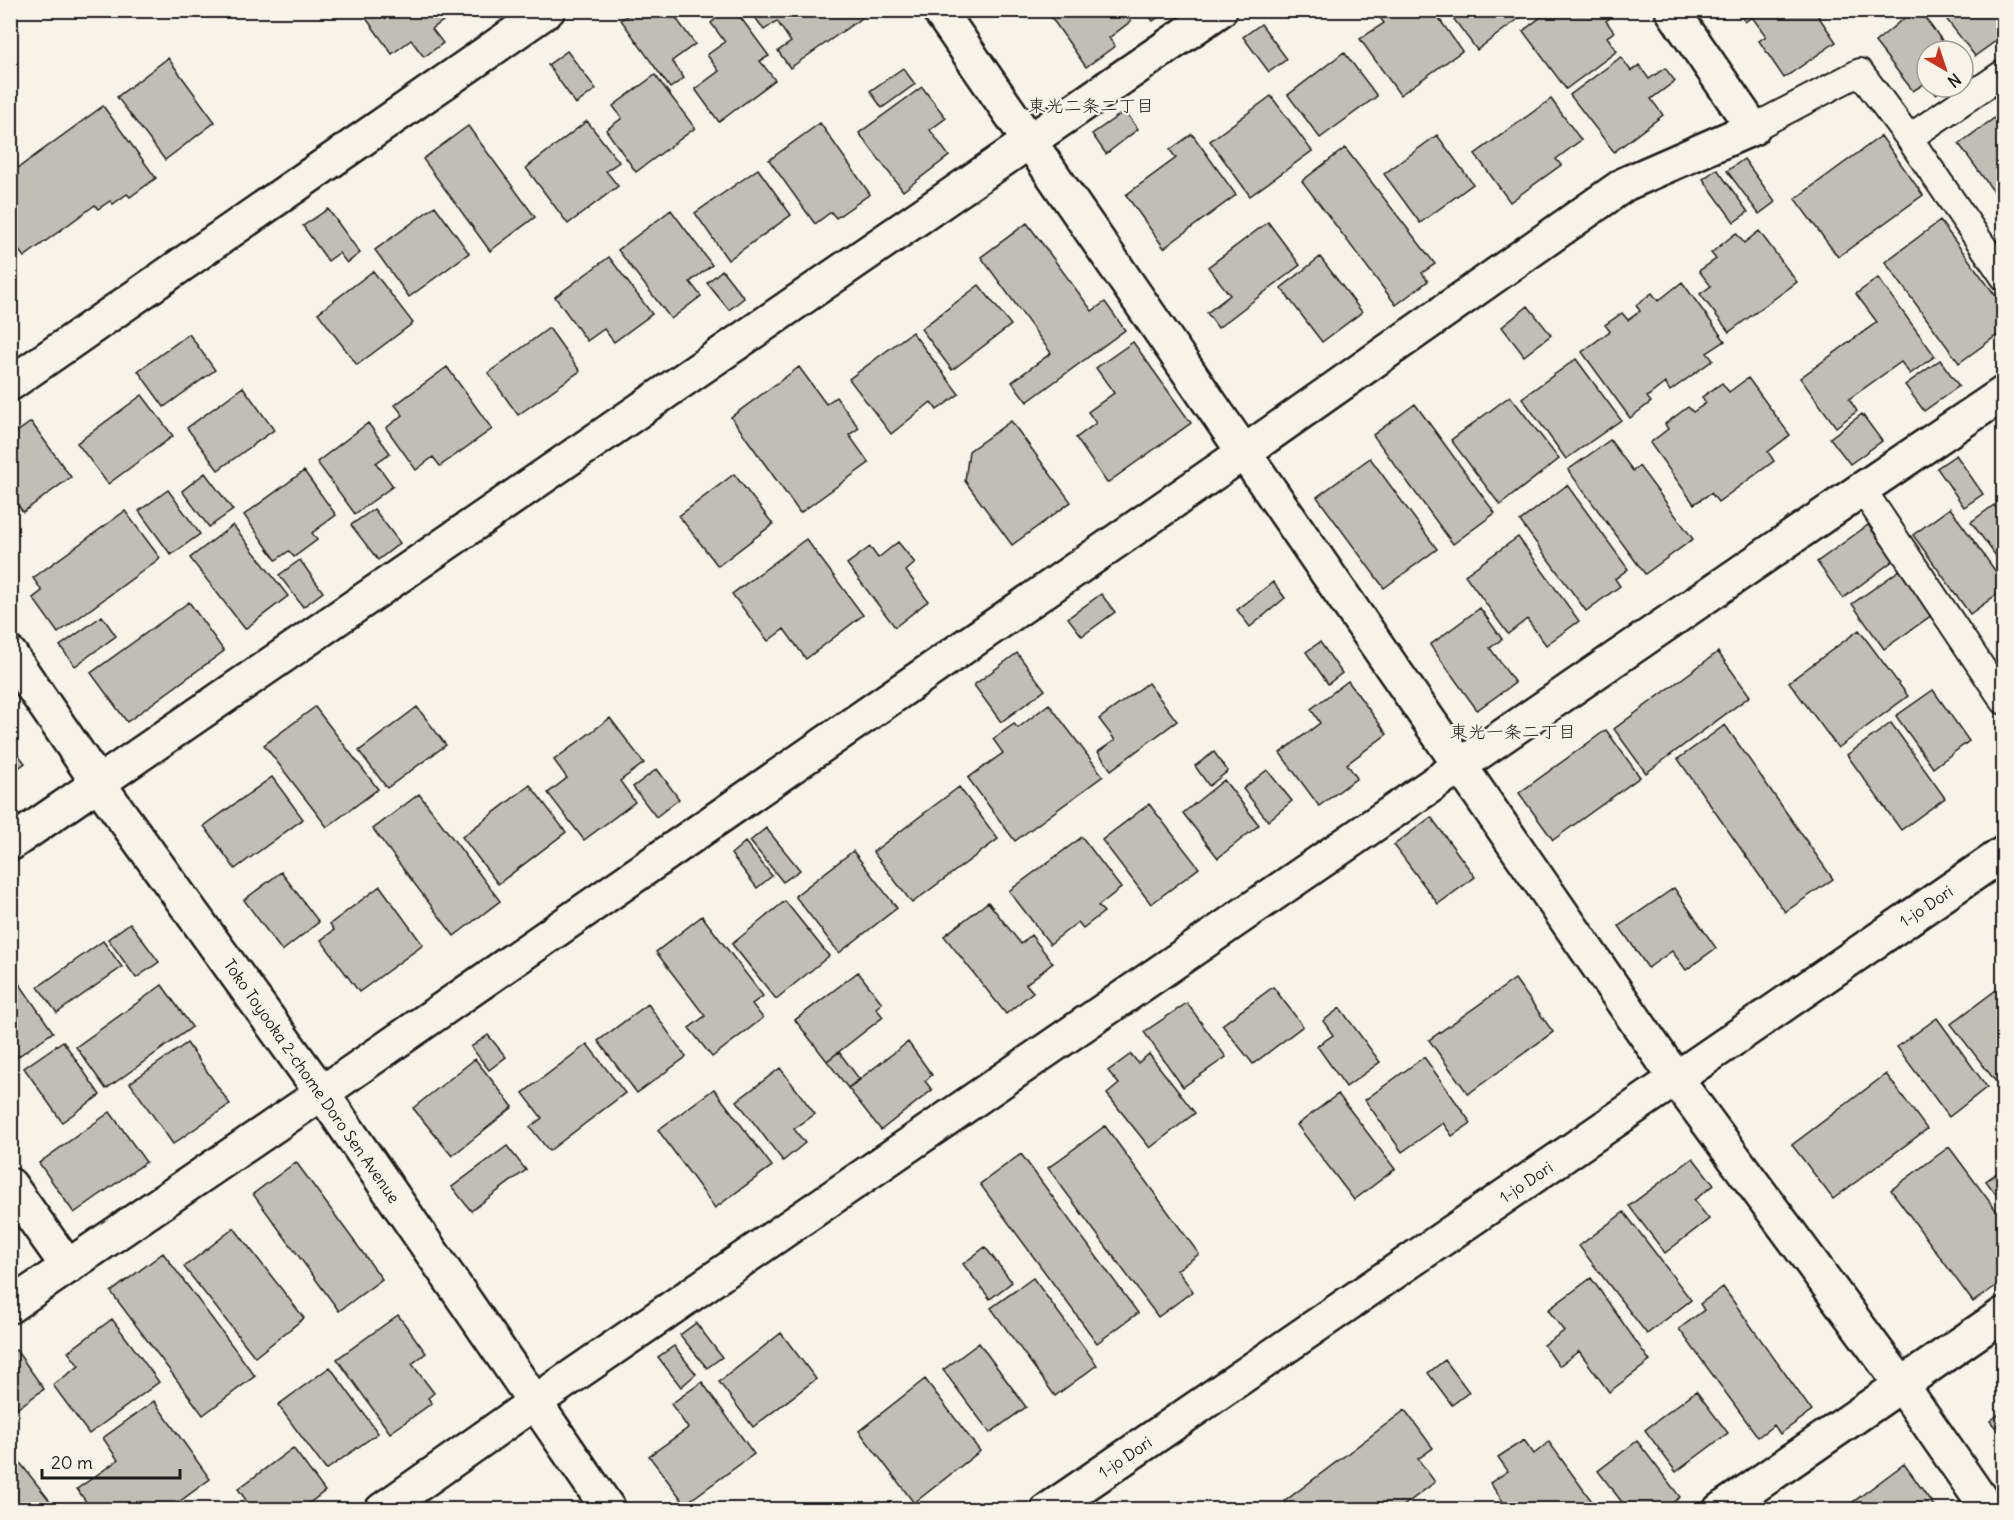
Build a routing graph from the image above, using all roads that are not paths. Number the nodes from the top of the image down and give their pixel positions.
1 (549, 10) edge
2 (939, 10) edge
3 (1220, 10) edge
4 (1672, 10) edge
5 (2004, 73) edge
6 (1753, 128) junction
7 (1909, 138) junction
8 (1030, 141) junction
9 (2004, 277) edge
10 (10, 384) edge
11 (2004, 393) edge
12 (1244, 453) junction
13 (1862, 489) junction
14 (10, 654) edge
15 (2004, 701) edge
16 (1460, 767) junction
17 (98, 783) junction
18 (10, 844) edge
19 (2004, 853) edge
20 (1676, 1079) junction
21 (322, 1093) junction
22 (10, 1185) edge
23 (68, 1267) junction
24 (10, 1306) edge
25 (2004, 1314) edge
26 (1901, 1384) junction
27 (535, 1402) junction
28 (382, 1509) edge
29 (609, 1509) edge
30 (1048, 1509) edge
31 (1720, 1509) edge
32 (1988, 1509) edge

1 - 10 street
2 - 8 street
3 - 8 street
4 - 6 street
5 - 7 lane
6 - 7 lane
6 - 12 street
7 - 9 lane
8 - 12 street
8 - 17 street
11 - 13 street
12 - 16 street
12 - 21 street
13 - 15 lane
13 - 16 street
14 - 17 street, Toko Toyooka 2-chome Doro Sen Avenue
16 - 20 street
16 - 27 street
17 - 18 street
17 - 21 street, Toko Toyooka 2-chome Doro Sen Avenue
19 - 20 street, 1-jo Dori
20 - 26 street
20 - 30 street, 1-jo Dori
21 - 23 street
21 - 27 street, Toko Toyooka 2-chome Doro Sen Avenue
22 - 23 street
23 - 24 street
25 - 26 street
26 - 31 street
26 - 32 street
27 - 28 street
27 - 29 street, Toko Toyooka 2-chome Doro Sen Avenue

